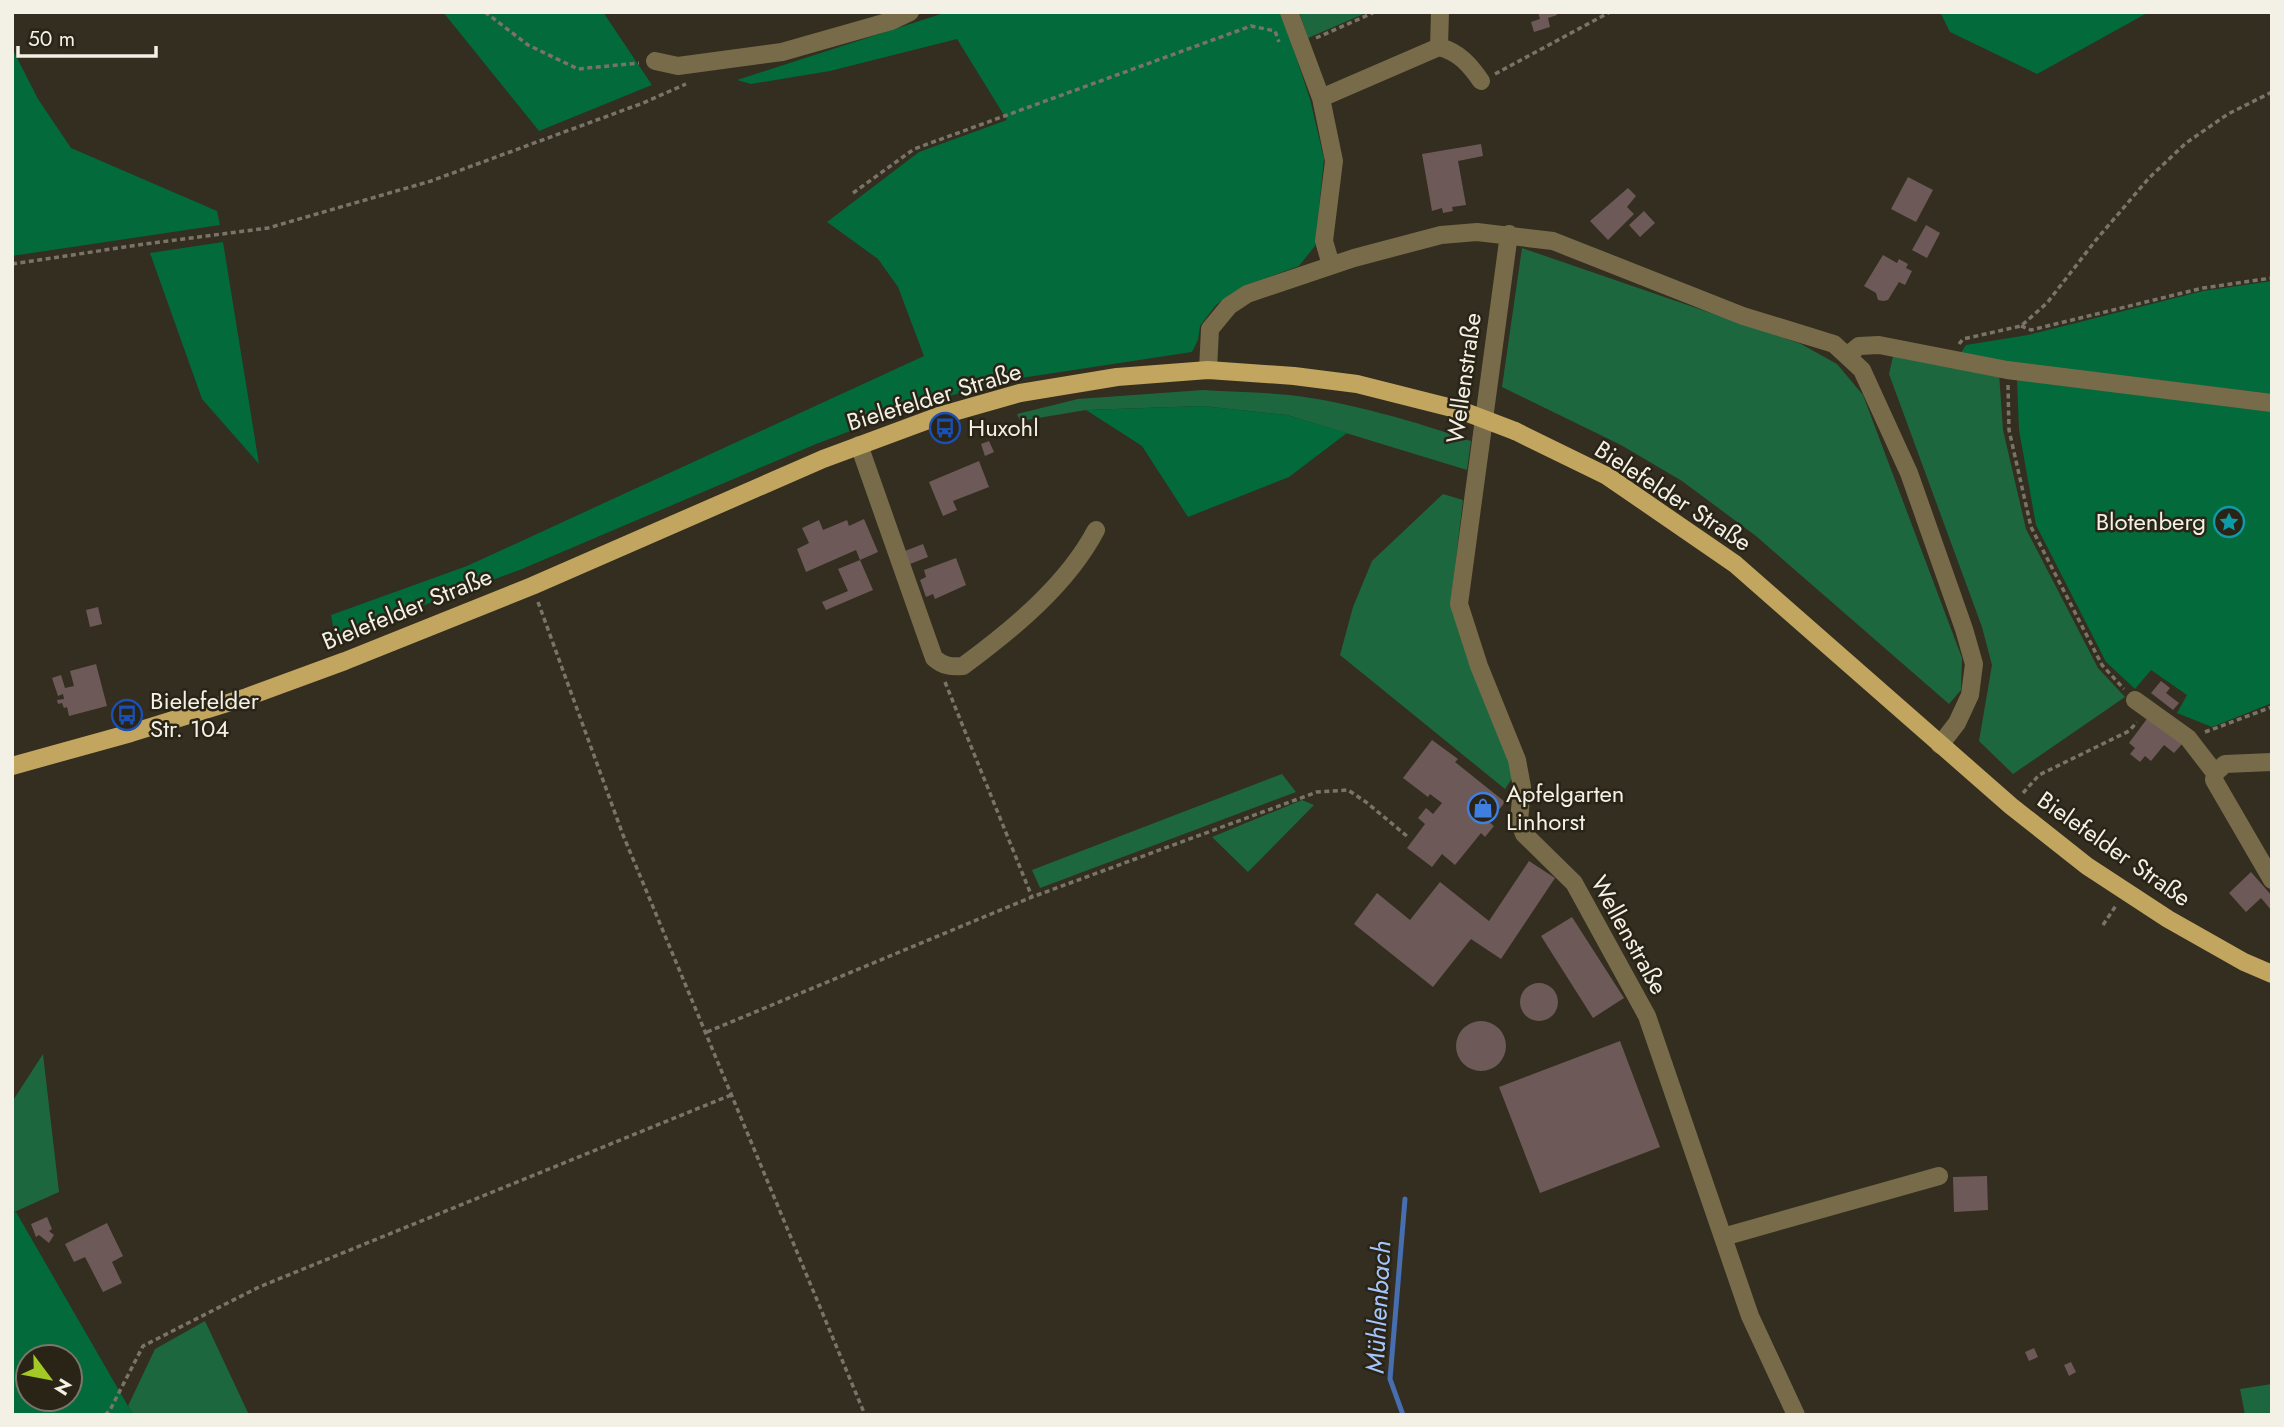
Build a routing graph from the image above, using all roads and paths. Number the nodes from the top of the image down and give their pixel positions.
1 (485, 12) edge
2 (910, 12) edge
3 (1289, 12) edge
4 (1375, 12) edge
5 (1440, 12) edge
6 (1610, 12) edge
7 (1279, 43) dead end
8 (1300, 45) junction
9 (1439, 47) junction
10 (655, 61) joint
11 (1481, 81) joint
12 (691, 82) dead end
13 (2272, 92) edge
14 (1321, 98) junction
15 (853, 193) dead end
16 (1509, 234) junction
17 (12, 264) edge
18 (1331, 265) junction
19 (2272, 278) edge
20 (2021, 326) junction
21 (1848, 355) junction
22 (1945, 358) junction
23 (1208, 370) junction
24 (2007, 370) junction
25 (2272, 403) edge
26 (859, 445) junction
27 (1096, 530) dead end
28 (532, 586) junction
29 (941, 665) junction
30 (2141, 705) junction
31 (2272, 707) edge
32 (2188, 738) junction
33 (1940, 745) junction
34 (2272, 762) edge
35 (12, 765) edge
36 (2215, 773) junction
37 (2011, 806) junction
38 (1408, 837) dead end
39 (2272, 880) edge
40 (2125, 891) junction
41 (1032, 897) junction
42 (2103, 925) dead end
43 (2272, 974) edge
44 (707, 1032) junction
45 (731, 1095) junction
46 (1939, 1177) dead end
47 (1723, 1237) junction
48 (105, 1415) edge
49 (864, 1415) edge
50 (1796, 1415) edge

1 - 10 path
2 - 10 street
3 - 8 street
4 - 8 path
5 - 9 street
6 - 11 path
7 - 15 path
8 - 14 street
9 - 11 street
9 - 14 street
12 - 17 path
13 - 20 path
14 - 18 street
16 - 18 street
16 - 21 street
16 - 47 street, Wellenstraße
18 - 23 street
19 - 20 path
20 - 22 path
21 - 22 street
21 - 33 street
22 - 24 street
23 - 26 main road, Bielefelder Straße
23 - 33 main road, Bielefelder Straße, bridge
24 - 25 street
24 - 30 path
26 - 28 main road, Bielefelder Straße
26 - 29 street
27 - 29 street
28 - 35 main road, Bielefelder Straße
28 - 44 path
29 - 41 path
30 - 32 street
30 - 37 path
31 - 32 path
32 - 36 street
33 - 37 main road, Bielefelder Straße
34 - 36 street
36 - 39 street
37 - 40 main road, Bielefelder Straße
38 - 41 path
40 - 42 path
40 - 43 main road, Bielefelder Straße
41 - 44 path
44 - 45 path
45 - 48 path
45 - 49 path
46 - 47 street
47 - 50 street, Wellenstraße

